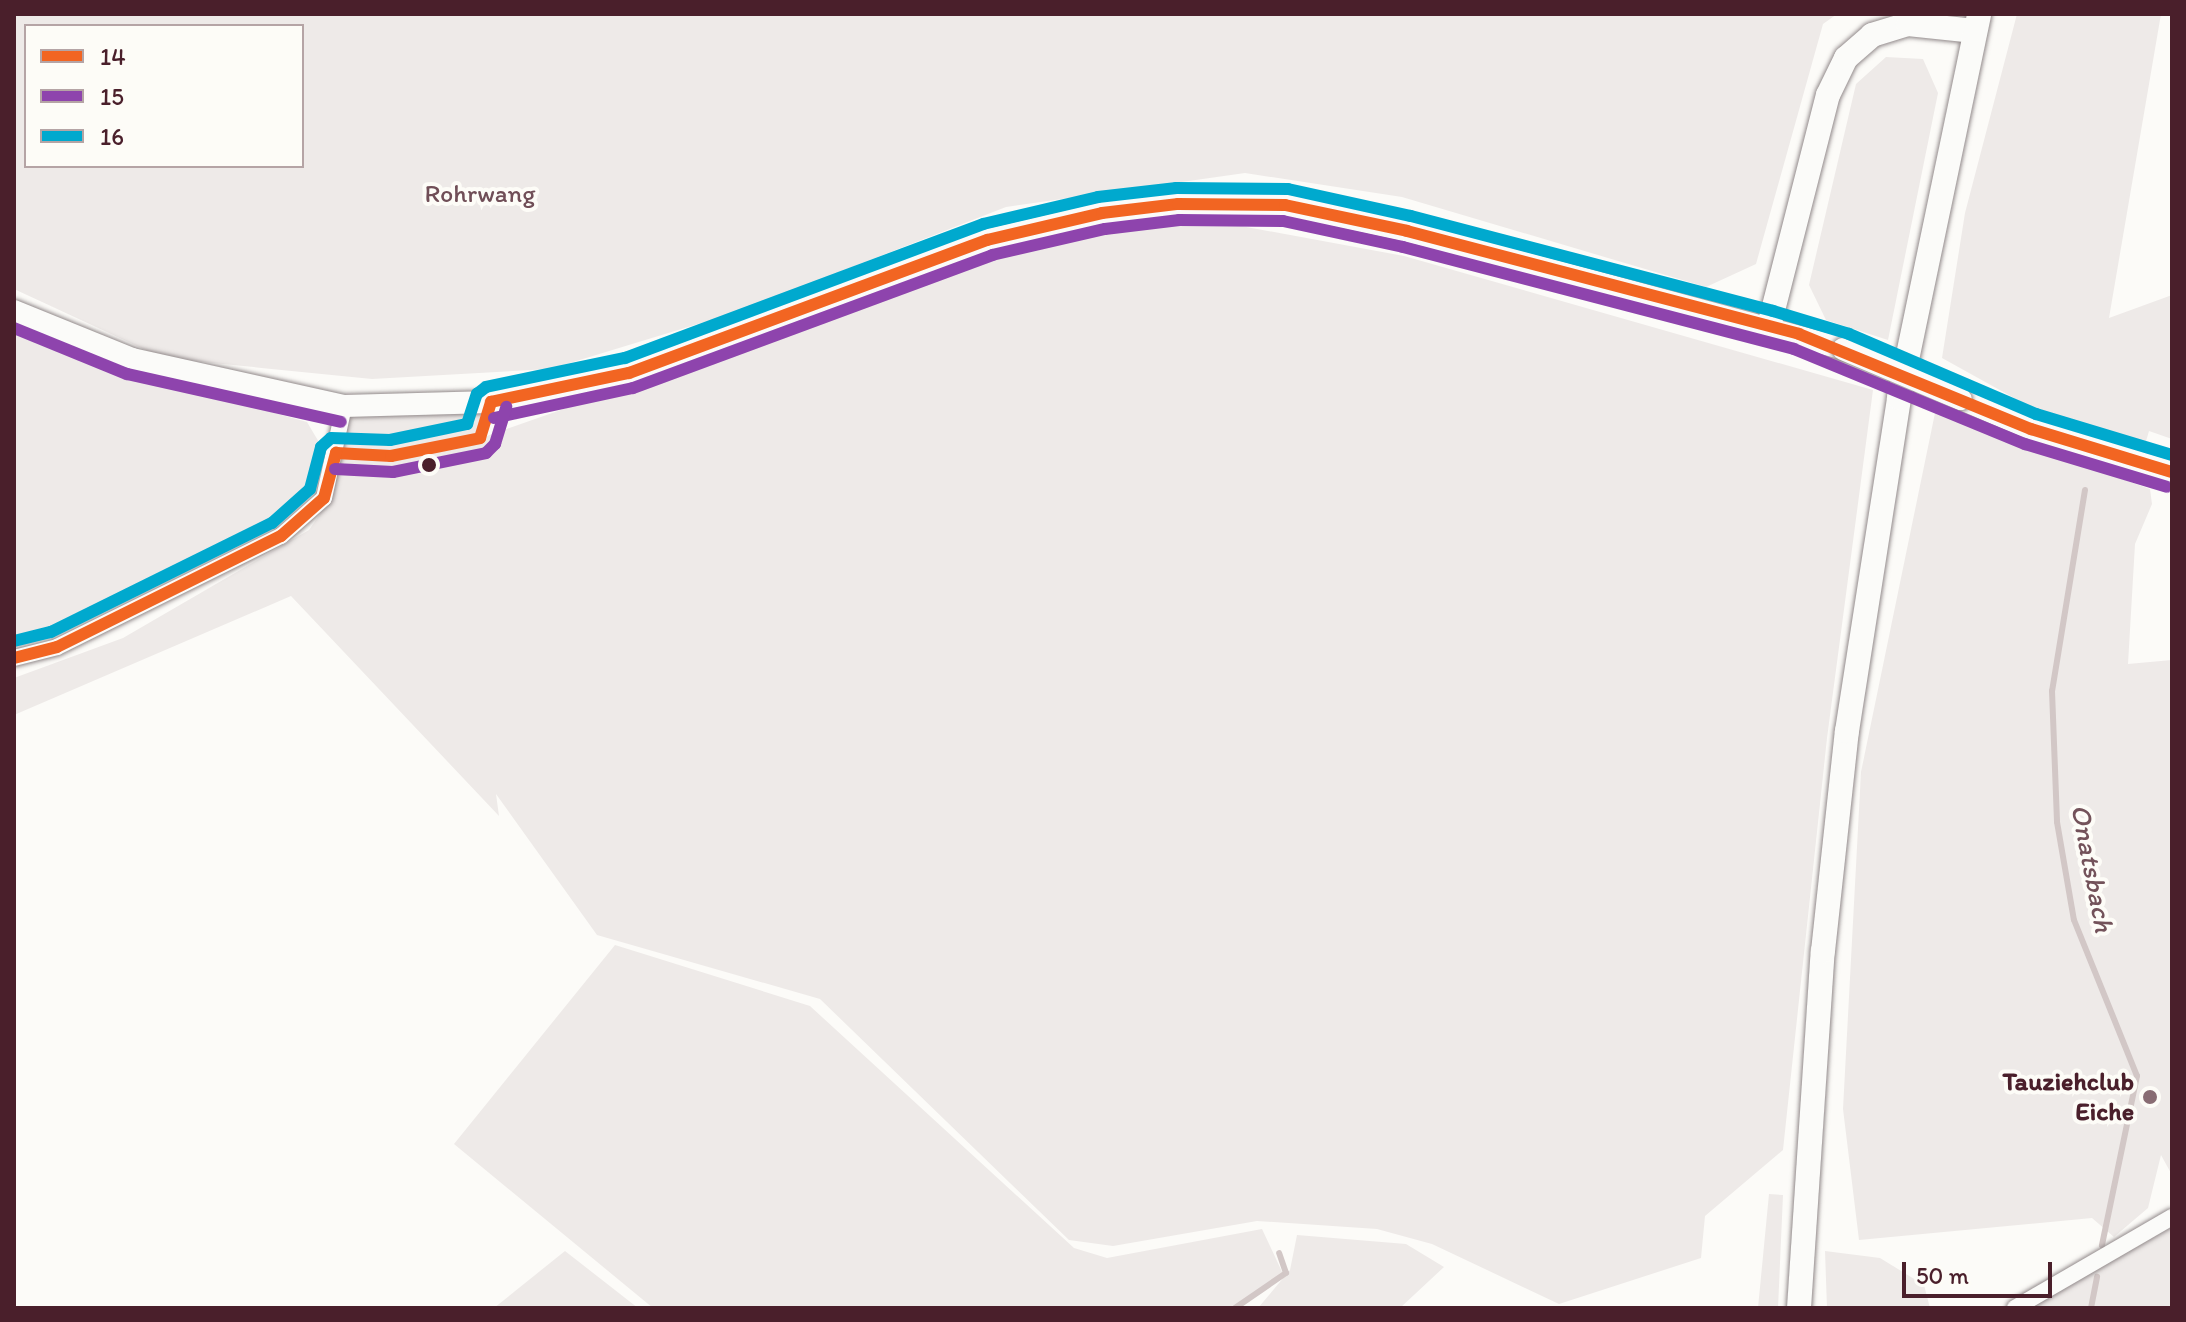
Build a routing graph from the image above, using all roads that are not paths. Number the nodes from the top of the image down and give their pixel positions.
1 (1916, 19) edge
2 (1977, 22) edge
3 (14, 311) edge
4 (1769, 326) junction
5 (344, 406) junction
6 (2172, 472) edge
7 (14, 658) edge
8 (2172, 1217) edge
9 (1799, 1308) edge
10 (2015, 1308) edge

1 - 2 main road
1 - 4 main road
2 - 9 main road
3 - 5 street
4 - 5 street
4 - 6 street, bridge
5 - 7 street
8 - 10 street

